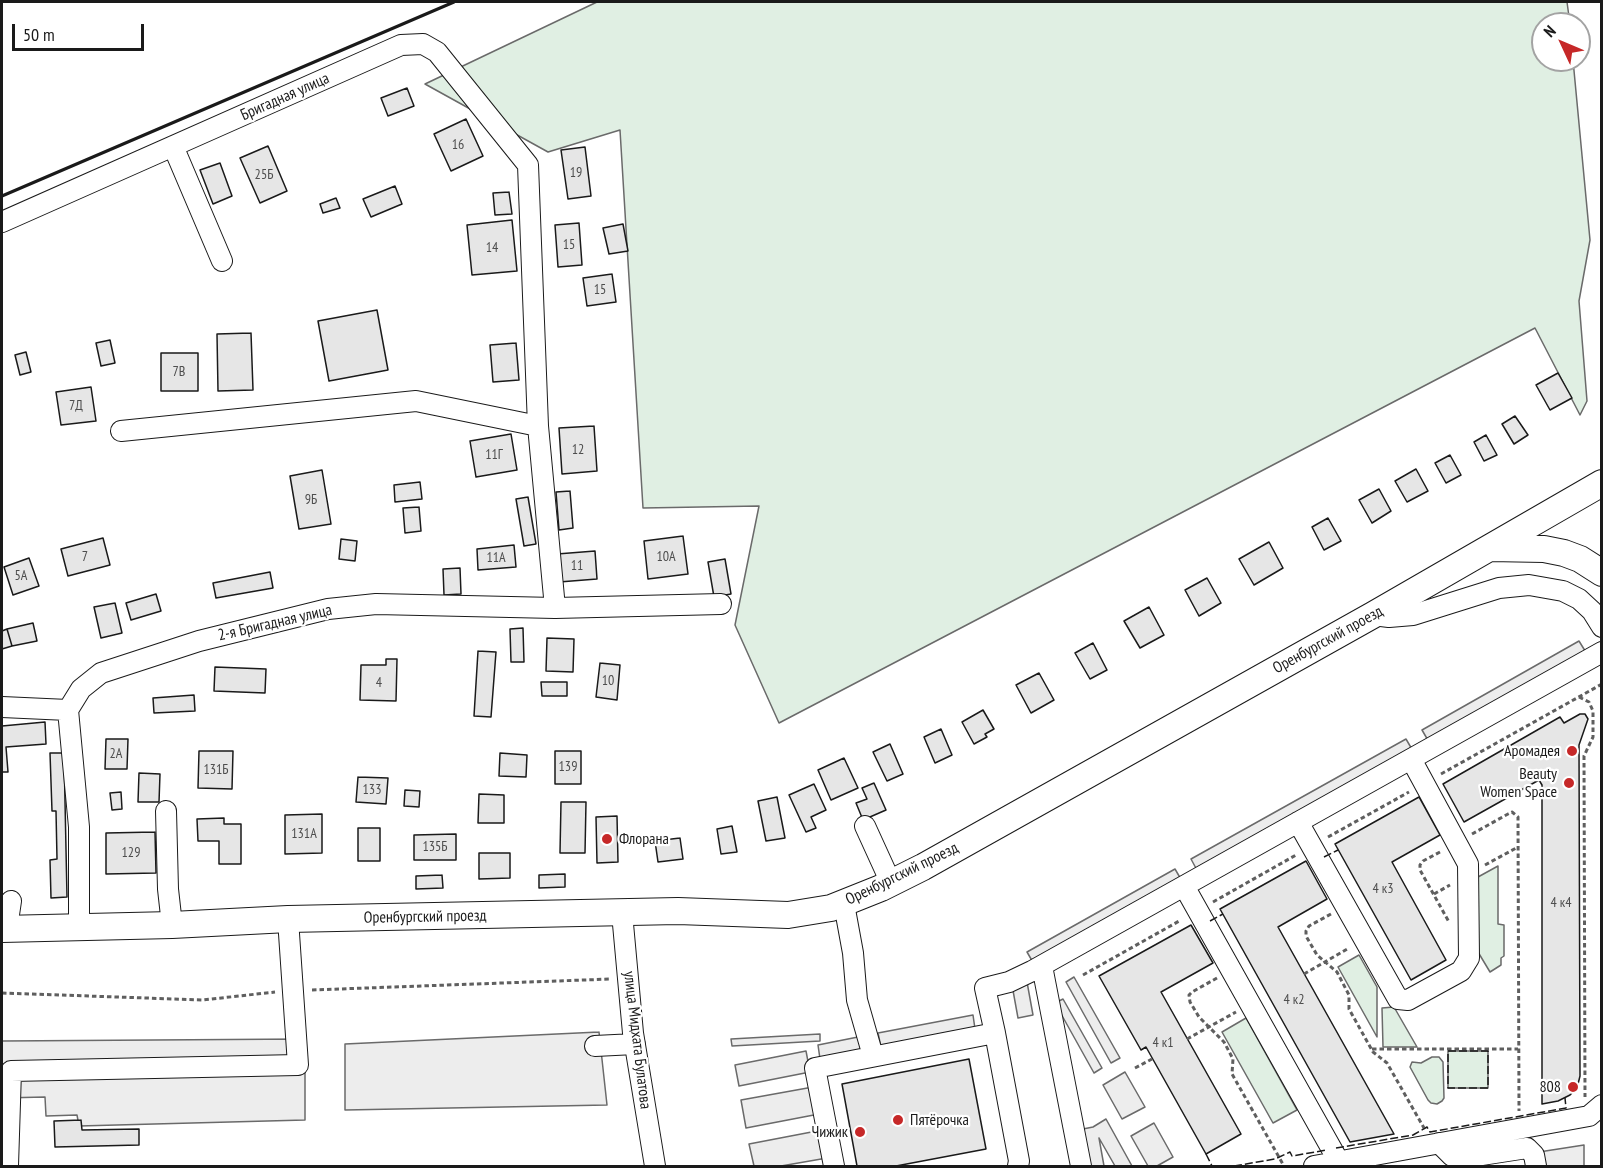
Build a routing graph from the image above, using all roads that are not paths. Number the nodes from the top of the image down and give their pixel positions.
1 (173, 146) junction
2 (2, 222) edge
3 (222, 261) dead end
4 (537, 426) junction
5 (121, 431) dead end
6 (1602, 483) edge
7 (1486, 549) junction
8 (1602, 573) edge
9 (721, 604) dead end
10 (555, 608) junction
11 (1373, 615) junction
12 (1602, 627) edge
13 (1602, 652) edge
14 (2, 707) edge
15 (68, 711) junction
16 (1411, 759) junction
17 (166, 811) dead end
18 (1298, 822) junction
19 (865, 826) dead end
20 (891, 883) junction
21 (1184, 886) junction
22 (11, 901) dead end
23 (844, 904) junction
24 (622, 913) junction
25 (288, 919) junction
26 (172, 925) junction
27 (79, 927) junction
28 (4, 928) edge
29 (1042, 966) junction
30 (995, 1033) junction
31 (635, 1044) junction
32 (595, 1046) dead end
33 (873, 1056) junction
34 (1602, 1105) edge
35 (1439, 1143) junction
36 (1393, 1159) edge
37 (1341, 1163) edge
38 (8, 1167) edge
39 (655, 1167) edge
40 (834, 1167) edge
41 (1018, 1167) edge
42 (1081, 1167) edge
43 (1314, 1167) edge
44 (1536, 1167) edge

1 - 2 street, Бригадная улица
1 - 3 street
1 - 4 street, Бригадная улица
4 - 5 street
4 - 10 street
6 - 7 main road, Оренбургский проезд
7 - 8 main road
7 - 11 main road, Оренбургский проезд
9 - 10 street, 2-я Бригадная улица
10 - 15 street, 2-я Бригадная улица
11 - 12 street
11 - 20 main road, Оренбургский проезд
13 - 16 street
14 - 15 street
15 - 27 street
16 - 18 street
16 - 18 street
17 - 26 street
18 - 21 street
19 - 20 street
20 - 23 main road, Оренбургский проезд
21 - 29 street
21 - 37 street
22 - 28 street
23 - 24 main road, Оренбургский проезд
23 - 33 street
24 - 25 main road, Оренбургский проезд
24 - 31 street, улица Мидхата Булатова
25 - 26 main road, Оренбургский проезд
25 - 38 street
26 - 27 main road, Оренбургский проезд
27 - 28 main road, Оренбургский проезд
29 - 30 street
29 - 42 street
30 - 33 street
30 - 41 street
31 - 32 street
31 - 39 street, улица Мидхата Булатова
33 - 40 street
34 - 35 street
35 - 36 street
35 - 44 street
36 - 37 street
37 - 43 street

